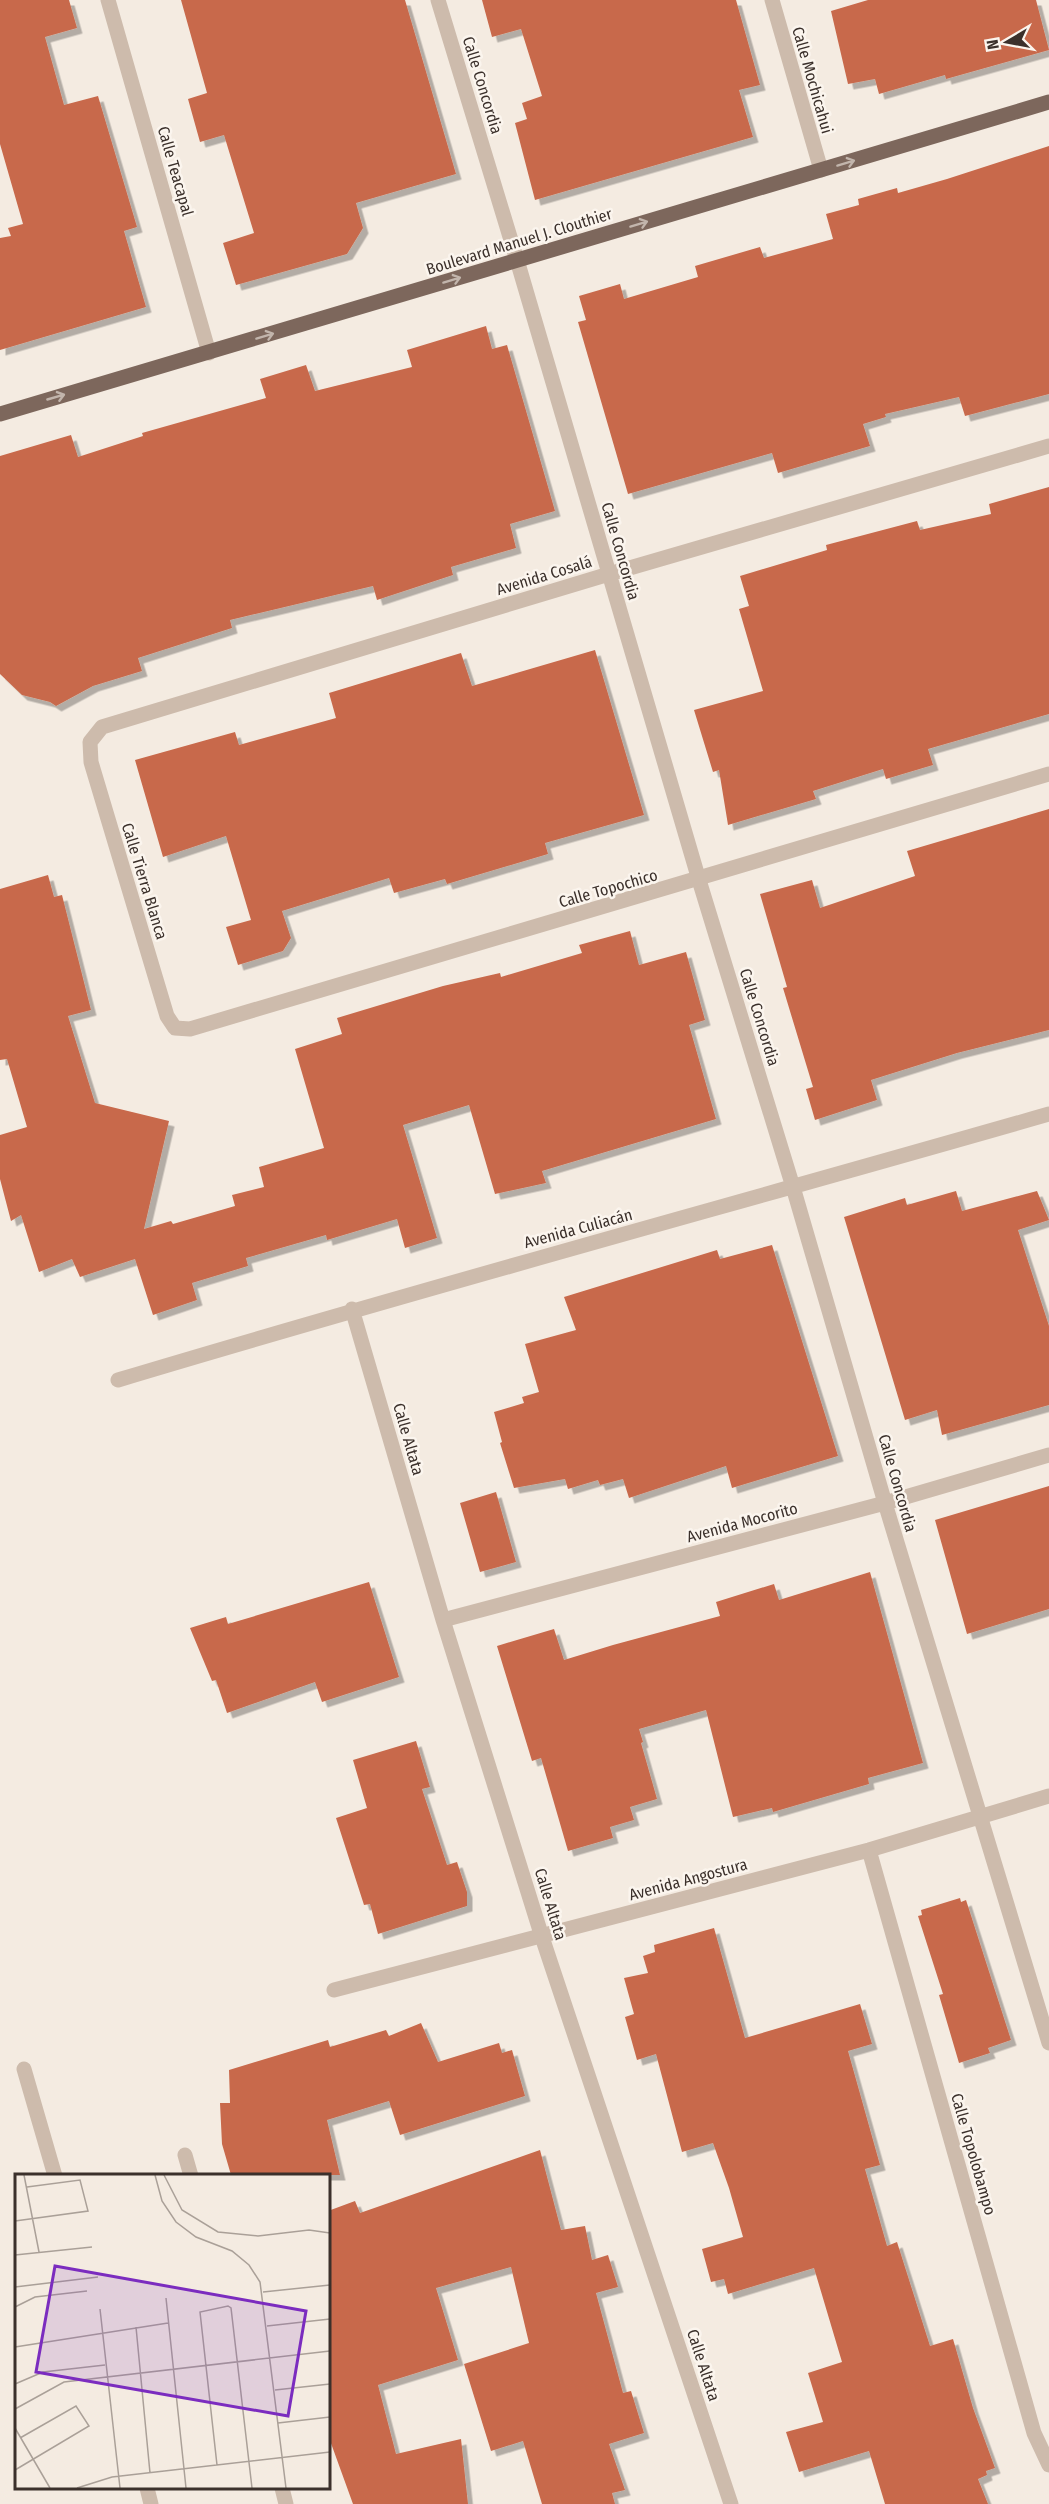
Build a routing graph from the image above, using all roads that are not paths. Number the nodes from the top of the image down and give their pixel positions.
1 (108, 0) edge
2 (438, 0) edge
3 (772, 0) edge
4 (1049, 102) edge
5 (821, 170) junction
6 (517, 260) junction
7 (209, 353) junction
8 (0, 414) edge
9 (1049, 446) edge
10 (609, 574) junction
11 (90, 742) joint
12 (1049, 774) edge
13 (699, 880) junction
14 (175, 1028) joint
15 (1049, 1114) edge
16 (794, 1187) junction
17 (352, 1310) junction
18 (117, 1380) dead end
19 (1049, 1455) edge
20 (885, 1503) junction
21 (443, 1620) junction
22 (1049, 1796) edge
23 (981, 1817) junction
24 (869, 1850) junction
25 (542, 1937) junction
26 (334, 1990) dead end
27 (1049, 2043) edge
28 (24, 2069) dead end
29 (185, 2155) dead end
30 (55, 2174) edge
31 (191, 2174) edge
32 (1049, 2465) edge
33 (147, 2489) edge
34 (282, 2489) edge
35 (151, 2504) edge
36 (286, 2504) edge
37 (731, 2504) edge

1 - 7 street, Calle Teacapal
2 - 6 street, Calle Concordia
3 - 5 street, Calle Mochicahui
5 -> 4 main road, Boulevard Manuel J. Clouthier
6 -> 5 main road, Boulevard Manuel J. Clouthier
7 -> 6 main road, Boulevard Manuel J. Clouthier
6 - 10 street, Calle Concordia
8 -> 7 main road, Boulevard Manuel J. Clouthier
9 - 10 street, Avenida Cosalá
10 - 11 street, Avenida Cosalá
10 - 13 street, Calle Concordia
11 - 14 street, Calle Tierra Blanca
12 - 13 street, Calle Topochico
13 - 14 street, Calle Topochico
13 - 16 street, Calle Concordia
15 - 16 street, Avenida Culiacán
16 - 17 street, Avenida Culiacán
16 - 20 street, Calle Concordia
17 - 18 street, Avenida Culiacán
17 - 21 street, Calle Altata
19 - 20 street, Avenida Mocorito
20 - 21 street, Avenida Mocorito
20 - 23 street, Calle Concordia
21 - 25 street, Calle Altata
22 - 23 street, Avenida Angostura
23 - 24 street, Avenida Angostura
23 - 27 street, Calle Concordia
24 - 25 street, Avenida Angostura
24 - 32 street, Calle Topolobampo
25 - 26 street, Avenida Angostura
25 - 37 street, Calle Altata
28 - 30 street
29 - 31 street
33 - 35 street
34 - 36 street

